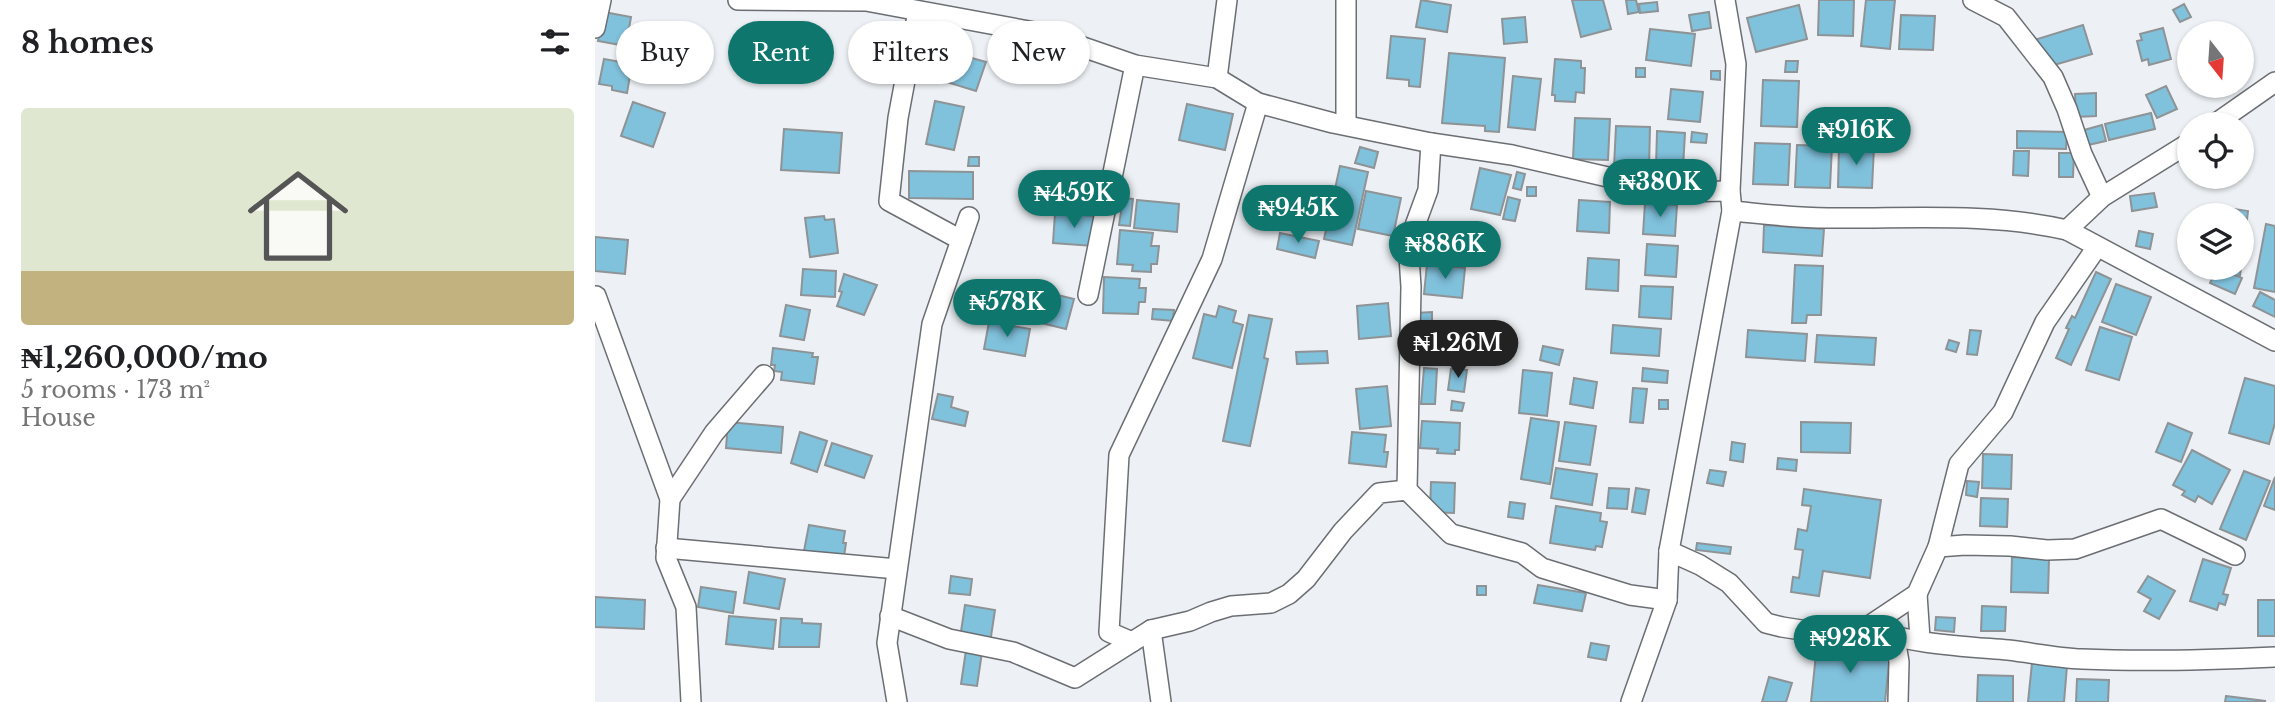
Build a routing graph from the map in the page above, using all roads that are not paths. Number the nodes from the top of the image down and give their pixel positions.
1 (601, 0) edge
2 (738, 0) edge
3 (866, 0) edge
4 (1227, 0) edge
5 (1346, 0) edge
6 (1725, 0) edge
7 (1973, 0) edge
8 (918, 11) junction
9 (595, 28) edge
10 (1135, 65) junction
11 (1217, 78) junction
12 (2275, 82) edge
13 (1258, 103) junction
14 (2232, 112) edge
15 (1346, 124) junction
16 (1431, 143) junction
17 (2177, 150) edge
18 (1730, 191) junction
19 (2102, 197) junction
20 (1732, 211) junction
21 (969, 218) dead end
22 (2067, 230) junction
23 (961, 240) junction
24 (2097, 247) junction
25 (1088, 295) dead end
26 (596, 296) edge
27 (2275, 341) edge
28 (764, 375) dead end
29 (1407, 490) junction
30 (670, 499) junction
31 (666, 548) junction
32 (1938, 548) junction
33 (1669, 551) junction
34 (2235, 555) dead end
35 (897, 569) junction
36 (1917, 594) junction
37 (1667, 600) junction
38 (890, 616) junction
39 (1866, 628) junction
40 (1151, 630) junction
41 (1895, 638) junction
42 (1920, 639) junction
43 (1132, 642) junction
44 (2275, 657) edge
45 (691, 702) edge
46 (897, 702) edge
47 (1161, 702) edge
48 (1632, 702) edge
49 (1898, 702) edge

1 - 9 street
2 - 3 street
3 - 8 street
4 - 11 street
5 - 15 street
6 - 18 street
7 - 19 street
8 - 10 street
8 - 23 street
10 - 11 street
10 - 25 street
11 - 13 street
12 - 14 street
13 - 15 street
13 - 43 street
15 - 16 street
16 - 18 street
16 - 29 street
17 - 19 street
18 - 20 street
19 - 22 street
20 - 22 street
20 - 33 street
21 - 23 street
22 - 24 street
23 - 35 street
24 - 27 street
24 - 32 street
26 - 30 street
28 - 30 street
29 - 37 street
29 - 40 street
30 - 31 street
31 - 35 street
31 - 45 street
32 - 34 street
32 - 36 street
33 - 37 street
33 - 39 street
35 - 38 street
36 - 39 street
36 - 42 street
37 - 48 street
38 - 43 street
38 - 46 street
39 - 41 street
40 - 43 street
40 - 47 street
41 - 42 street
41 - 49 street
42 - 44 street

